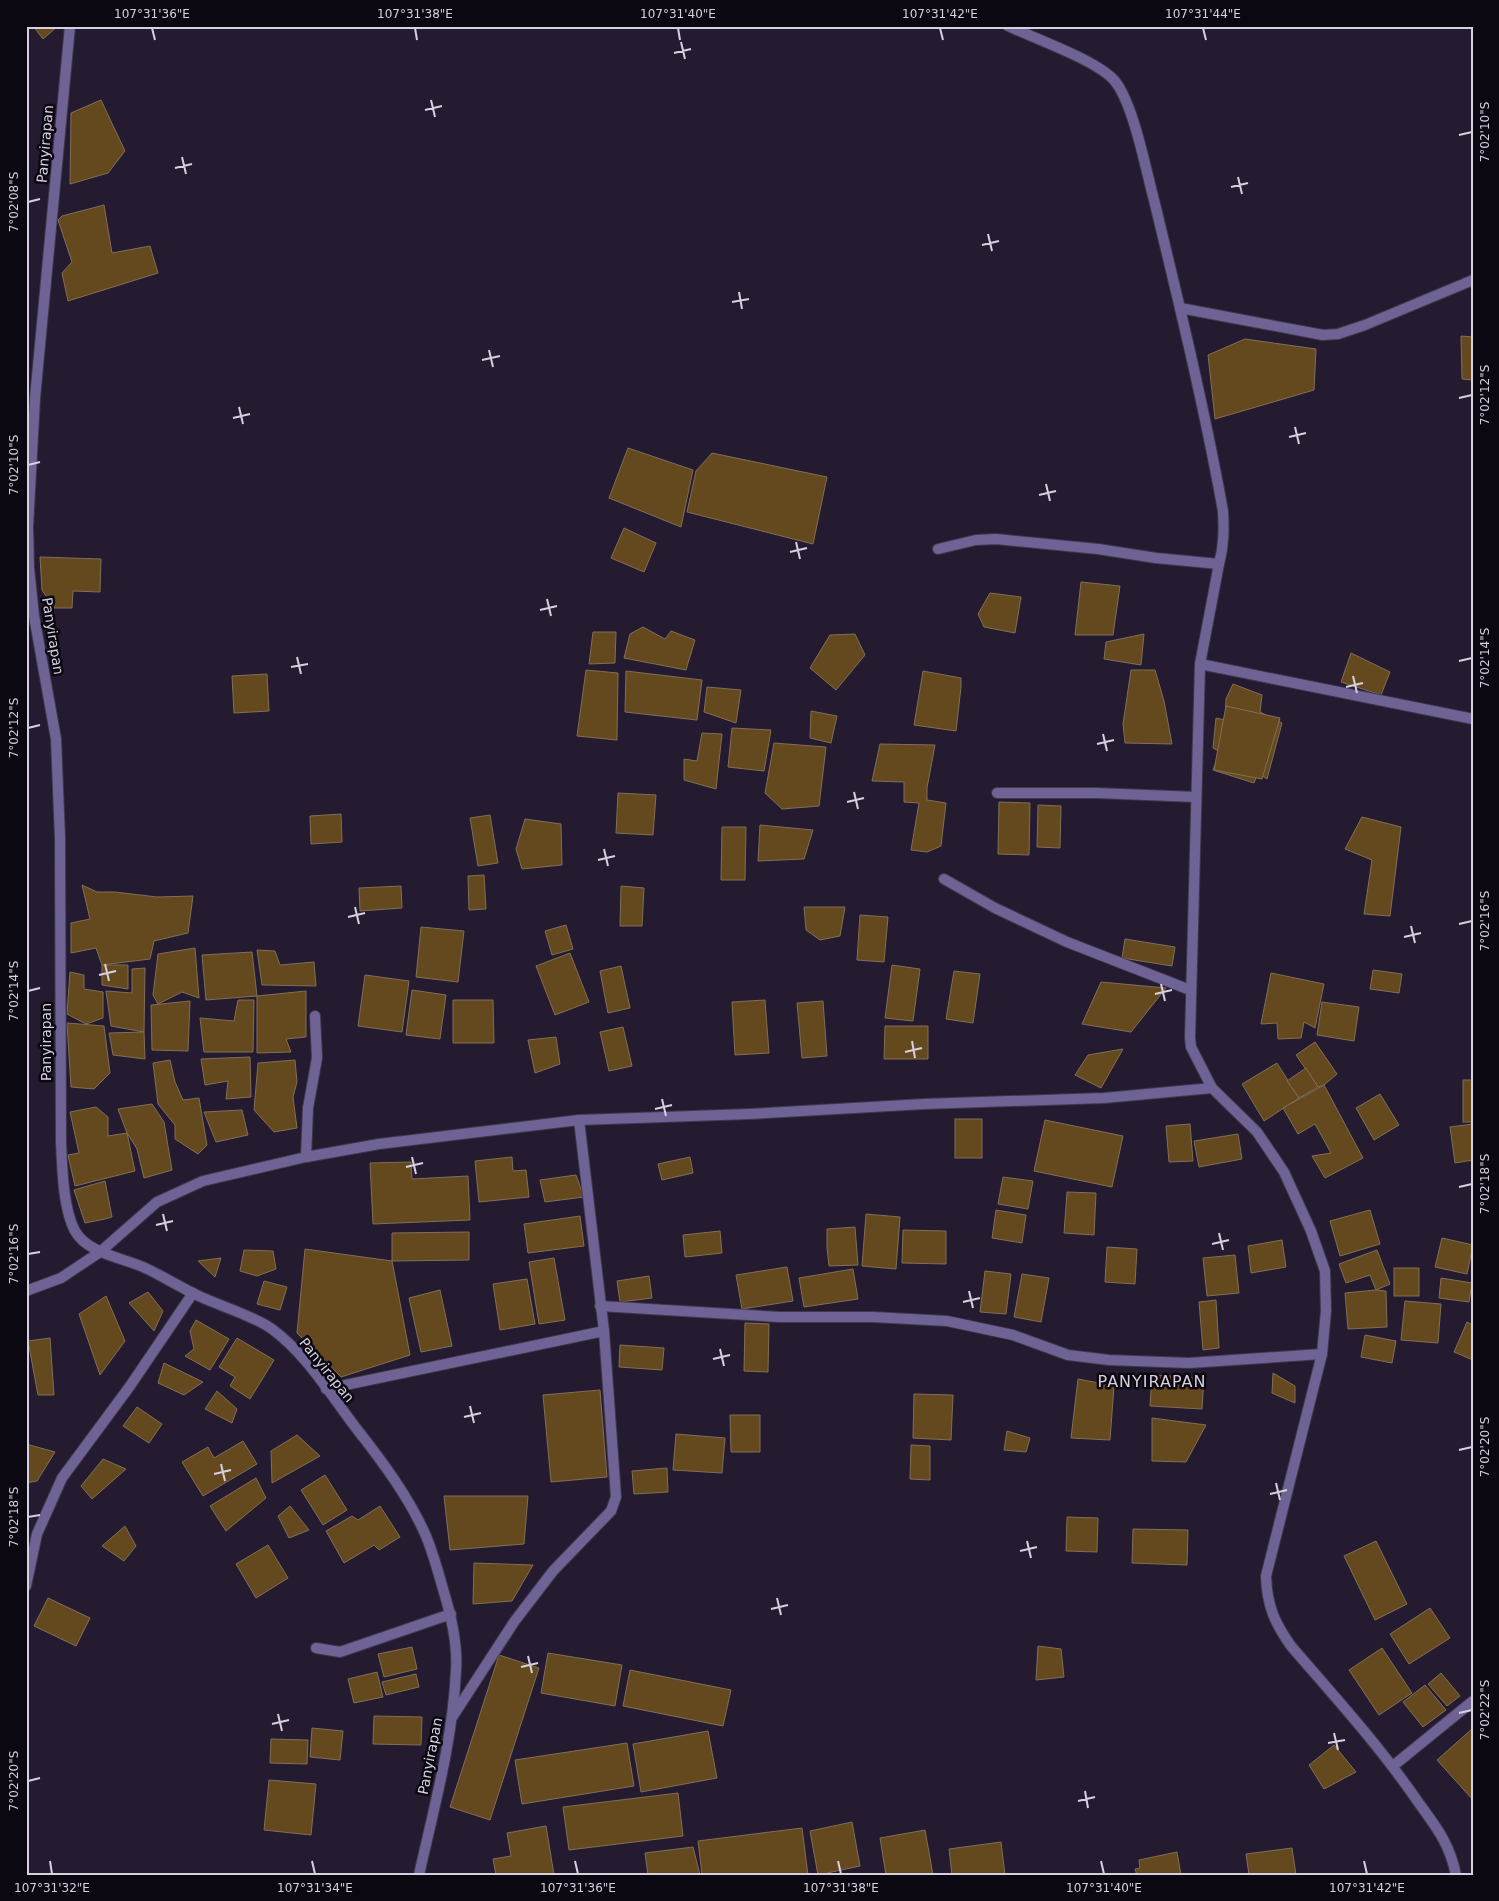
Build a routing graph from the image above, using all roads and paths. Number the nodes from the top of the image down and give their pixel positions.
1 (70, 26) edge
2 (1008, 26) edge
3 (1473, 280) edge
4 (1180, 308) junction
5 (938, 549) dead end
6 (1219, 564) junction
7 (1200, 664) junction
8 (1473, 719) edge
9 (997, 793) dead end
10 (1196, 797) junction
11 (944, 879) dead end
12 (1190, 990) junction
13 (315, 1016) dead end
14 (1212, 1088) junction
15 (579, 1120) junction
16 (306, 1157) junction
17 (100, 1252) junction
18 (26, 1290) edge
19 (194, 1293) junction
20 (600, 1306) junction
21 (604, 1331) junction
22 (1322, 1354) junction
23 (326, 1389) junction
24 (26, 1586) edge
25 (451, 1614) junction
26 (316, 1648) dead end
27 (1473, 1701) edge
28 (452, 1719) junction
29 (1393, 1766) junction
30 (419, 1875) edge
31 (1456, 1875) edge

1 - 17 street, Panyirapan
2 - 4 street
3 - 4 street
4 - 6 street
5 - 6 street
6 - 7 street
7 - 8 street
7 - 10 street
9 - 10 street
10 - 12 street
11 - 12 street
12 - 14 street
13 - 16 street
14 - 15 street
14 - 22 street
15 - 16 street
15 - 20 street
16 - 17 street
17 - 18 street
17 - 19 street, Panyirapan
19 - 23 street, Panyirapan
19 - 24 street
20 - 21 street
20 - 22 street
21 - 23 street
21 - 28 street
22 - 29 street
23 - 25 street, Panyirapan
25 - 26 street
25 - 28 street, Panyirapan
27 - 29 street
28 - 30 street, Panyirapan
29 - 31 street

